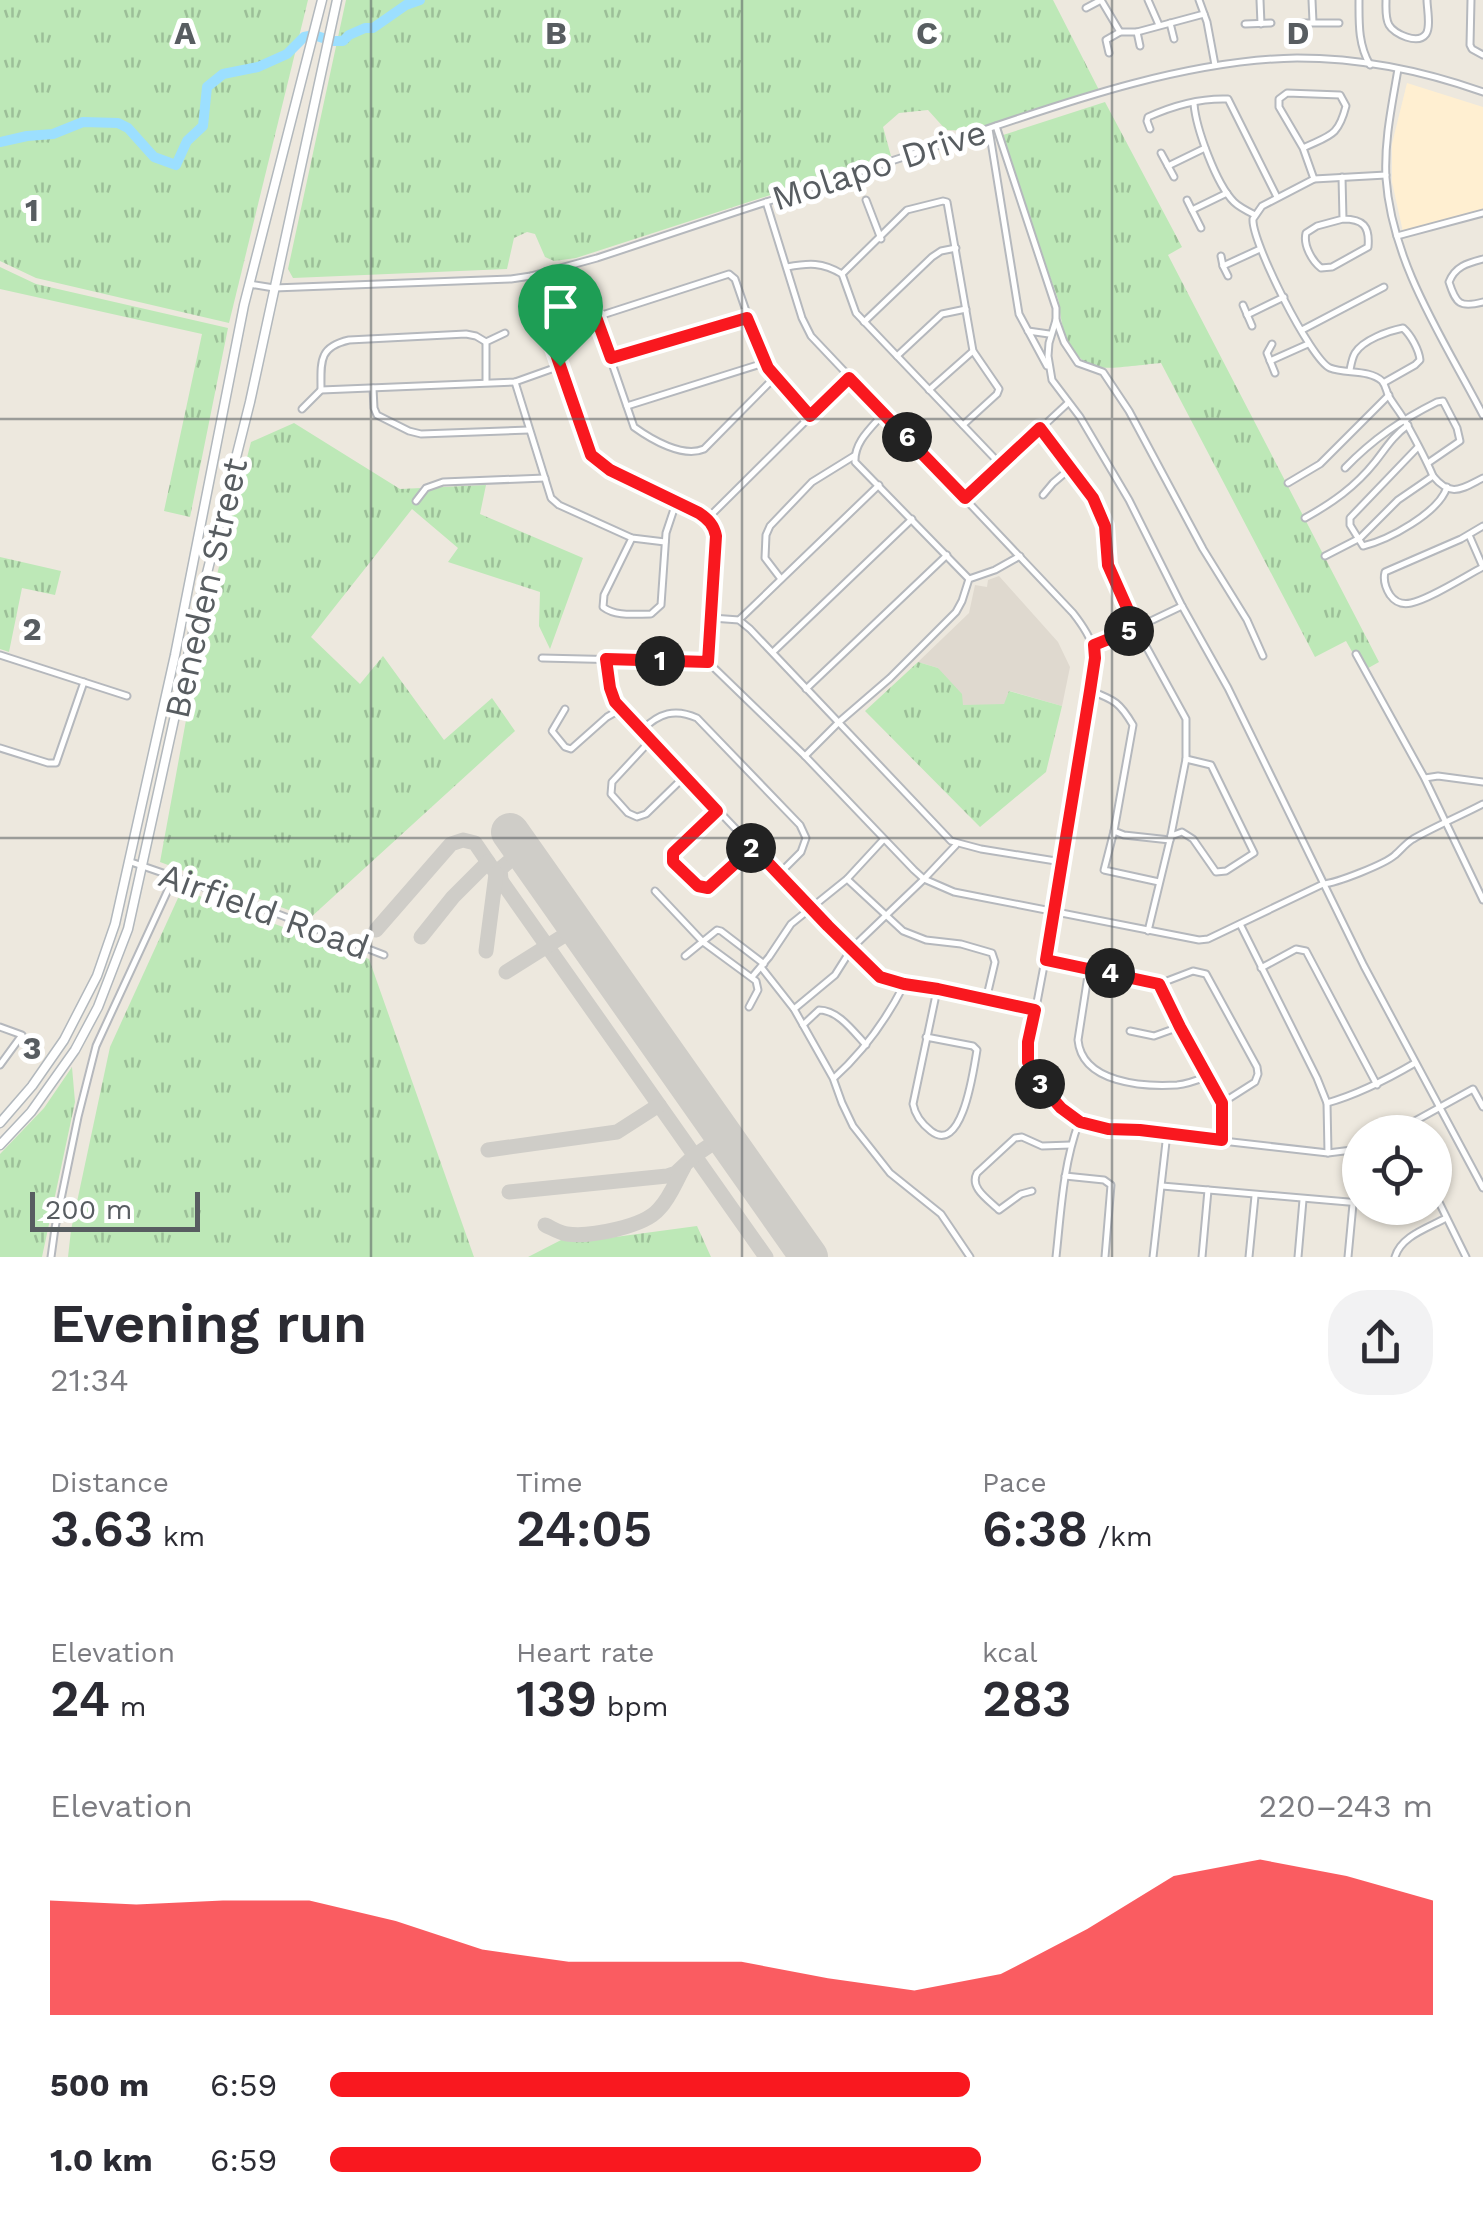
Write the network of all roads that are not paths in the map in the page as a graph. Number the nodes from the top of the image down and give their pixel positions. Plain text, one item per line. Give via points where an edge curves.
1 (322, 0) edge
2 (338, 0) edge
3 (1101, 0) edge
4 (1148, 0) edge
5 (1199, 0) edge
6 (1260, 0) edge
7 (1312, 0) edge
8 (1358, 0) edge
9 (1386, 0) edge
10 (1427, 0) edge
11 (1470, 0) edge
12 (1086, 8) dead end
13 (1204, 14) junction
14 (1170, 23) junction
15 (1271, 23) dead end
16 (1301, 23) dead end
17 (1313, 23) junction
18 (1339, 23) dead end
19 (1245, 24) dead end
20 (1260, 24) junction
21 (1159, 26) junction
22 (1120, 32) junction
23 (1137, 32) junction
24 (1174, 39) dead end
25 (1140, 46) dead end
26 (1108, 53) dead end
27 (1483, 55) edge
28 (1370, 64) junction
29 (1215, 66) junction
30 (1398, 69) junction
31 (1483, 92) edge
32 (1194, 103) junction
33 (993, 127) junction
34 (1150, 128) dead end
35 (1205, 148) junction
36 (1302, 148) junction
37 (1162, 153) dead end
38 (1168, 166) junction
39 (1386, 175) junction
40 (1174, 177) dead end
41 (1342, 177) junction
42 (1314, 179) junction
43 (1228, 193) junction
44 (1277, 197) junction
45 (866, 200) dead end
46 (1187, 200) dead end
47 (766, 202) junction
48 (1192, 210) junction
49 (1483, 213) edge
50 (1254, 215) junction
51 (1343, 219) junction
52 (1201, 228) dead end
53 (1397, 236) junction
54 (880, 239) junction
55 (956, 248) junction
56 (1260, 249) junction
57 (1221, 256) dead end
58 (1483, 259) edge
59 (1223, 266) junction
60 (787, 267) junction
61 (842, 274) junction
62 (531, 276) junction
63 (1228, 276) dead end
64 (249, 284) junction
65 (274, 288) junction
66 (1384, 288) dead end
67 (1284, 298) junction
68 (1483, 302) edge
69 (1243, 306) dead end
70 (967, 309) junction
71 (1247, 315) junction
72 (596, 317) junction
73 (747, 318) junction
74 (1056, 320) junction
75 (864, 322) junction
76 (1252, 326) dead end
77 (547, 328) junction
78 (1302, 330) junction
79 (1028, 332) junction
80 (506, 333) dead end
81 (1050, 334) junction
82 (486, 342) junction
83 (1272, 344) dead end
84 (1309, 344) junction
85 (973, 351) junction
86 (896, 356) junction
87 (611, 358) junction
88 (1269, 358) junction
89 (764, 362) junction
90 (560, 366) junction
91 (1350, 370) junction
92 (1050, 372) junction
93 (1276, 373) dead end
94 (776, 378) junction
95 (849, 378) junction
96 (486, 382) junction
97 (515, 382) junction
98 (1384, 383) junction
99 (373, 388) junction
100 (320, 390) junction
101 (929, 390) junction
102 (1388, 395) junction
103 (1068, 403) junction
104 (627, 406) junction
105 (302, 408) dead end
106 (884, 413) junction
107 (1483, 414) edge
108 (810, 416) junction
109 (1406, 422) junction
110 (963, 425) junction
111 (1040, 428) junction
112 (530, 430) junction
113 (1418, 447) junction
114 (854, 456) junction
115 (1428, 463) junction
116 (1001, 465) junction
117 (1072, 467) junction
118 (1345, 468) dead end
119 (1433, 476) junction
120 (545, 478) junction
121 (1483, 478) edge
122 (1288, 483) dead end
123 (879, 486) junction
124 (1447, 488) junction
125 (1043, 495) dead end
126 (965, 498) junction
127 (416, 501) dead end
128 (676, 502) junction
129 (708, 518) junction
130 (1305, 518) dead end
131 (912, 519) junction
132 (1483, 526) edge
133 (1469, 534) junction
134 (632, 538) junction
135 (1360, 538) junction
136 (664, 542) junction
137 (947, 556) junction
138 (1020, 556) junction
139 (1325, 556) dead end
140 (1483, 567) edge
141 (781, 579) junction
142 (969, 580) junction
143 (1182, 606) junction
144 (712, 618) junction
145 (740, 620) junction
146 (1136, 628) junction
147 (1094, 645) junction
148 (773, 652) junction
149 (1356, 654) dead end
150 (0, 656) edge
151 (1263, 656) dead end
152 (542, 658) dead end
153 (606, 659) junction
154 (708, 662) junction
155 (84, 682) junction
156 (806, 689) junction
157 (1090, 691) junction
158 (127, 696) dead end
159 (621, 709) junction
160 (564, 710) dead end
161 (839, 722) junction
162 (642, 730) junction
163 (651, 740) junction
164 (0, 748) edge
165 (806, 756) junction
166 (1186, 759) junction
167 (685, 776) junction
168 (1425, 778) junction
169 (1483, 782) edge
170 (1483, 804) edge
171 (717, 811) junction
172 (1445, 824) junction
173 (1114, 831) junction
174 (1170, 838) junction
175 (883, 840) junction
176 (958, 844) junction
177 (753, 847) junction
178 (130, 862) junction
179 (1062, 862) junction
180 (144, 867) junction
181 (780, 873) junction
182 (174, 877) junction
183 (848, 879) junction
184 (924, 880) junction
185 (1160, 882) junction
186 (1323, 884) junction
187 (655, 892) dead end
188 (1483, 900) edge
189 (811, 908) junction
190 (1054, 913) junction
191 (886, 916) junction
192 (1240, 924) junction
193 (1148, 931) junction
194 (703, 942) junction
195 (852, 948) junction
196 (384, 955) dead end
197 (685, 956) dead end
198 (1046, 960) junction
199 (762, 966) junction
200 (1262, 968) junction
201 (1089, 969) junction
202 (752, 977) junction
203 (904, 984) junction
204 (1159, 984) junction
205 (938, 989) junction
206 (986, 1000) junction
207 (749, 1007) dead end
208 (794, 1009) junction
209 (1035, 1010) junction
210 (803, 1025) junction
211 (0, 1026) edge
212 (1180, 1027) junction
213 (1130, 1031) dead end
214 (926, 1036) junction
215 (866, 1045) junction
216 (1415, 1063) junction
217 (0, 1065) edge
218 (1208, 1076) junction
219 (834, 1078) junction
220 (1376, 1085) junction
221 (1222, 1103) junction
222 (1327, 1103) junction
223 (1440, 1107) junction
224 (1483, 1107) edge
225 (1426, 1115) edge
226 (1080, 1122) junction
227 (0, 1124) edge
228 (1167, 1133) junction
229 (1222, 1140) junction
230 (0, 1145) edge
231 (1071, 1145) junction
232 (1342, 1151) edge
233 (1328, 1153) junction
234 (1065, 1176) junction
235 (1162, 1186) junction
236 (1483, 1188) edge
237 (1208, 1190) junction
238 (1032, 1192) dead end
239 (1254, 1196) junction
240 (1303, 1200) junction
241 (1342, 1203) edge
242 (1353, 1225) edge
243 (1434, 1225) edge
244 (1450, 1225) edge
245 (52, 1257) edge
246 (970, 1257) edge
247 (1056, 1257) edge
248 (1105, 1257) edge
249 (1153, 1257) edge
250 (1202, 1257) edge
251 (1248, 1257) edge
252 (1298, 1257) edge
253 (1348, 1257) edge
254 (1395, 1257) edge
255 (1466, 1257) edge

1 - 64 main road, Beneden Street
2 - 65 main road, Beneden Street
3 - 12 street
3 - 22 street
4 - 21 street
5 - 13 street
6 - 20 street
7 - 17 street
8 - 28 street via 1359,34
9 - 10 street via 1390,28 1416,38 1428,31
11 - 27 street via 1470,45
13 - 14 street
13 - 29 street
14 - 21 street
14 - 24 street
15 - 20 street
16 - 17 street
17 - 18 street
19 - 20 street
21 - 23 street
22 - 23 street
22 - 26 street via 1106,40
23 - 25 street
28 - 29 street, Molapo Drive via 1300,58
28 - 30 street, Molapo Drive
29 - 33 street, Molapo Drive
30 - 31 street, Molapo Drive
30 - 39 street
32 - 34 street via 1150,116
32 - 35 street
32 - 44 street via 1228,99
33 - 47 street, Molapo Drive
33 - 74 street via 1050,284
33 - 79 street
35 - 38 street
35 - 43 street
36 - 36 street via 1279,107 1281,96 1340,95 1346,106 1339,128
36 - 42 street
37 - 38 street
38 - 40 street
39 - 41 street
39 - 53 street
41 - 42 street
41 - 51 street
42 - 44 street
43 - 48 street
43 - 50 street
44 - 50 street
45 - 54 street
46 - 48 street
47 - 60 street
47 - 62 street, Molapo Drive
48 - 52 street
49 - 53 street
50 - 56 street
51 - 51 street via 1306,233 1321,268 1368,246 1364,224
53 - 107 street
54 - 55 street via 907,210 944,201
54 - 61 street
55 - 70 street
55 - 75 street via 932,257
56 - 59 street
56 - 67 street
57 - 59 street
58 - 68 street via 1462,265 1449,282 1459,304
59 - 63 street
60 - 61 street via 824,264
60 - 95 street via 806,328
61 - 75 street
62 - 65 street, Molapo Drive
62 - 77 street
64 - 65 street, Molapo Drive
64 - 178 main road, Beneden Street
65 - 180 main road, Beneden Street
66 - 78 street
67 - 71 street
67 - 78 street
69 - 71 street
70 - 85 street
70 - 86 street via 942,314
71 - 76 street
72 - 73 street via 729,274
72 - 77 street
72 - 87 street
73 - 87 street
73 - 89 street
74 - 81 street
74 - 151 street via 1078,363 1102,372 1130,411
75 - 86 street
77 - 90 street
78 - 84 street
79 - 81 street
79 - 92 street
80 - 82 street
81 - 92 street
82 - 96 street
82 - 100 street via 466,334 337,342 325,352
83 - 88 street
84 - 88 street
84 - 91 street via 1328,367
85 - 101 street
85 - 110 street via 998,389
86 - 101 street
87 - 104 street
88 - 93 street
89 - 94 street
89 - 104 street
90 - 97 street
90 - 128 street via 596,461
91 - 98 street
91 - 98 street via 1364,344 1402,328 1420,360
92 - 103 street
94 - 104 street via 700,452 684,452 636,430
94 - 108 street
95 - 106 street
95 - 108 street
96 - 97 street
96 - 99 street
97 - 112 street
98 - 102 street
99 - 100 street
99 - 112 street via 377,415 415,433
100 - 105 street
101 - 110 street
102 - 109 street
102 - 122 street via 1320,464
103 - 111 street
103 - 143 street via 1108,462
106 - 114 street
106 - 126 street
108 - 129 street
109 - 113 street
109 - 115 street via 1445,403 1460,442
109 - 118 street via 1368,444
109 - 130 street via 1341,497
110 - 116 street
111 - 116 street
111 - 117 street
112 - 120 street
113 - 115 street
113 - 135 street via 1352,516
114 - 123 street
114 - 141 street via 812,482 770,526 765,558
115 - 119 street
116 - 126 street
117 - 125 street
117 - 146 street via 1105,526 1108,565
119 - 124 street
119 - 135 street
120 - 127 street via 438,482
120 - 134 street via 554,502
121 - 124 street via 1459,490
123 - 131 street
123 - 141 street
124 - 135 street via 1424,516 1366,546
126 - 138 street
128 - 129 street
128 - 136 street
129 - 144 street via 716,536
131 - 137 street
131 - 148 street
132 - 133 street
133 - 140 street
133 - 140 street via 1389,570 1384,583 1394,600 1409,604
134 - 136 street
134 - 136 street via 604,595 602,607 610,612 658,609
135 - 139 street
137 - 142 street
137 - 156 street
138 - 142 street
138 - 147 street
141 - 145 street
142 - 161 street via 956,612
143 - 146 street
143 - 186 street
144 - 145 street
144 - 154 street
145 - 148 street
146 - 147 street
146 - 166 street via 1186,719
147 - 157 street
148 - 156 street
149 - 168 street
150 - 155 street
152 - 153 street
153 - 154 street
153 - 159 street
154 - 165 street
155 - 158 street
155 - 164 street via 54,764
156 - 161 street
157 - 173 street via 1115,700 1133,726
157 - 179 street
159 - 160 street via 571,749 552,733
159 - 162 street
161 - 165 street
161 - 176 street
162 - 163 street
162 - 181 street via 666,713 698,718 782,805 806,838 802,852
163 - 167 street
163 - 167 street via 612,782 611,794 628,813 646,814
165 - 175 street
166 - 174 street
166 - 174 street via 1211,766 1254,852 1216,872 1188,834
167 - 171 street
168 - 169 street
168 - 172 street
170 - 172 street
171 - 177 street
171 - 177 street via 673,853 673,862 708,888
172 - 186 street via 1372,868
172 - 188 street
173 - 174 street
173 - 185 street via 1104,870
174 - 185 street
175 - 183 street
175 - 184 street
176 - 179 street
176 - 184 street
177 - 181 street
178 - 180 street, Airfield Road
178 - 227 main road, Beneden Street via 97,976 64,1040
179 - 190 street
180 - 182 street, Airfield Road
180 - 230 main road, Beneden Street via 98,1007 59,1074
181 - 189 street
182 - 196 street, Airfield Road
182 - 245 street via 96,1046
183 - 189 street
183 - 191 street
184 - 190 street
184 - 191 street
185 - 193 street
186 - 192 street
186 - 216 street
187 - 194 street
189 - 195 street
189 - 199 street via 790,924
190 - 193 street
190 - 198 street
191 - 195 street
191 - 206 street via 919,938 992,953
192 - 193 street via 1208,940
192 - 200 street
194 - 197 street
194 - 199 street via 722,932
194 - 202 street
195 - 203 street via 880,977
195 - 208 street via 835,975
198 - 201 street
198 - 209 street
199 - 202 street
199 - 208 street
200 - 220 street via 1296,949 1306,951
200 - 222 street
201 - 204 street
201 - 218 street via 1078,1040 1086,1062 1117,1080 1177,1085
202 - 207 street via 758,990
203 - 205 street
203 - 215 street
204 - 212 street
204 - 221 street via 1193,971 1206,974 1252,1057 1254,1082
205 - 206 street
205 - 214 street
206 - 209 street
208 - 210 street
209 - 226 street via 1028,1062 1038,1082
210 - 215 street via 827,1010
210 - 219 street
211 - 217 street via 22,1035
212 - 213 street via 1154,1036
212 - 218 street
214 - 214 street via 914,1108 940,1135 965,1112 976,1048
215 - 219 street
216 - 220 street
216 - 223 street
218 - 221 street
219 - 246 street via 853,1126 890,1173 941,1214
220 - 222 street
221 - 229 street
222 - 233 street
223 - 224 street via 1473,1089
223 - 225 street
223 - 236 street
226 - 228 street
226 - 231 street
228 - 229 street
228 - 235 street
229 - 233 street
231 - 234 street
231 - 238 street via 1015,1138 974,1180 999,1210
232 - 233 street
234 - 247 street
234 - 248 street via 1111,1185
235 - 237 street
235 - 249 street
237 - 239 street
237 - 250 street
239 - 240 street
239 - 251 street
240 - 241 street
240 - 252 street
242 - 253 street
243 - 254 street via 1402,1242
244 - 255 street

